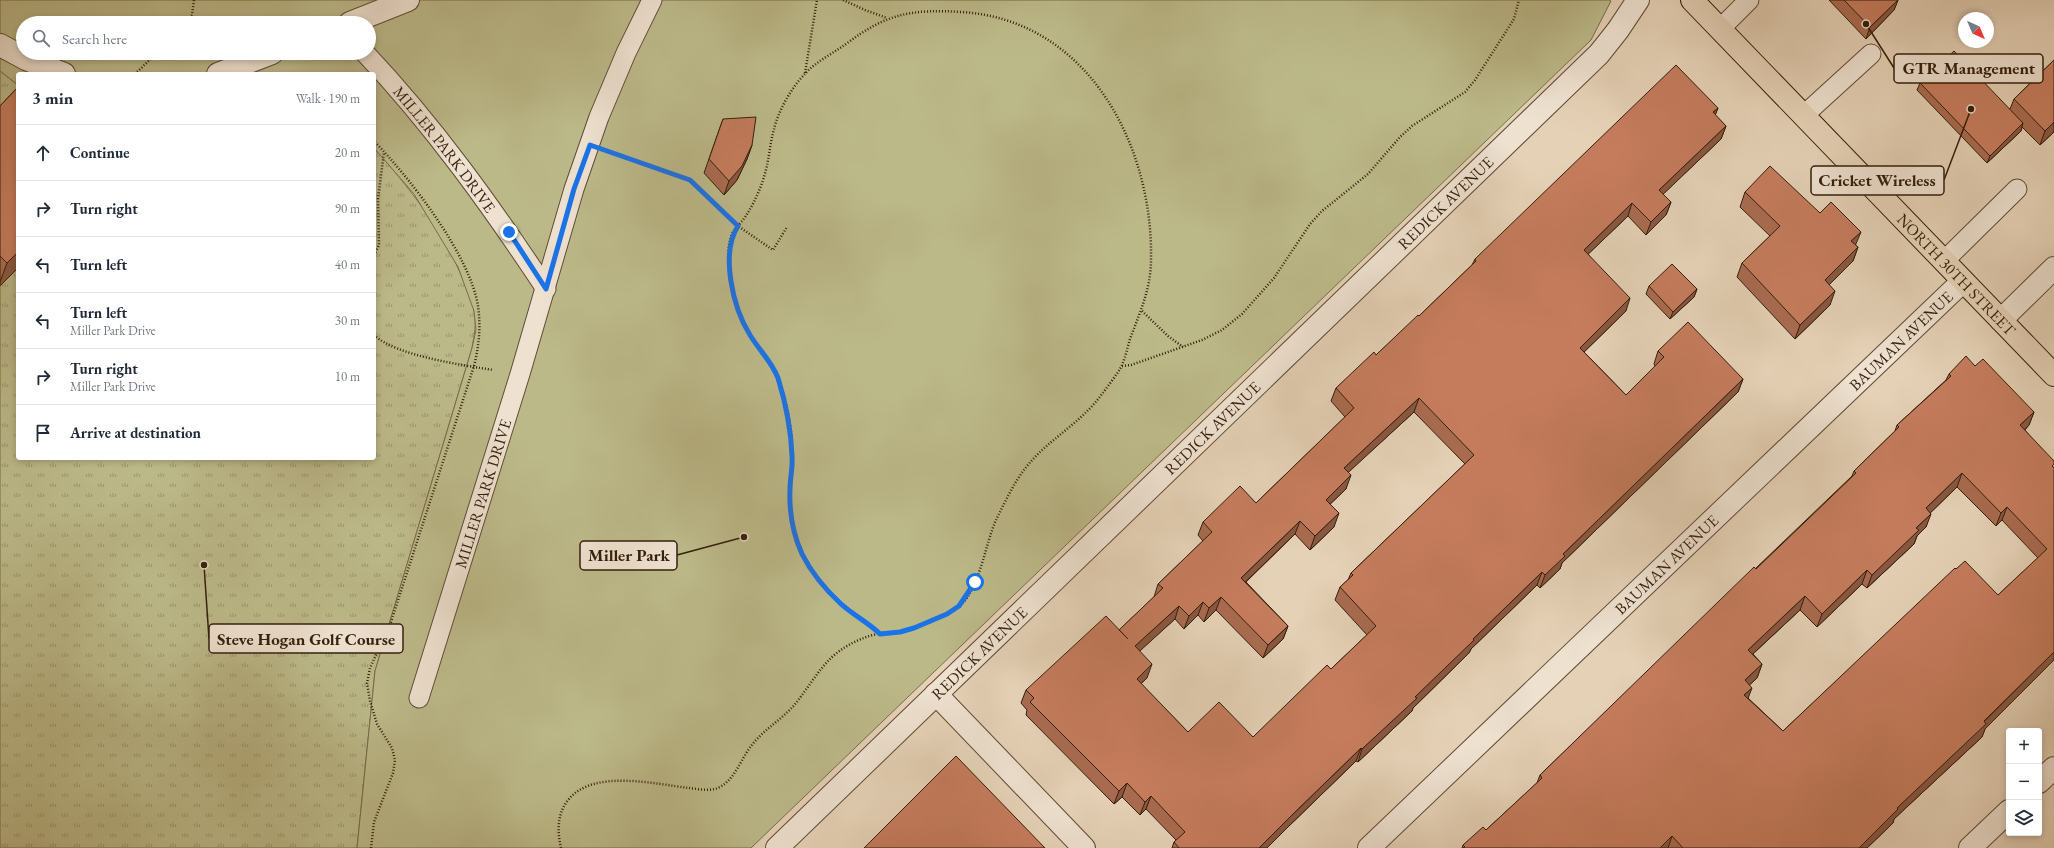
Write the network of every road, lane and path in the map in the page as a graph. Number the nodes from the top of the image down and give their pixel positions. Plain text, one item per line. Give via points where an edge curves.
1 (194, 0) edge
2 (408, 0) edge
3 (652, 0) edge
4 (817, 0) edge
5 (843, 0) edge
6 (1519, 0) edge
7 (1638, 0) edge
8 (1692, 0) edge
9 (1749, 0) edge
10 (191, 16) edge
11 (368, 16) edge
12 (887, 18) junction
13 (1720, 29) junction
14 (0, 45) edge
15 (16, 54) edge
16 (1871, 54) dead end
17 (26, 60) edge
18 (150, 60) edge
19 (254, 60) edge
20 (371, 60) edge
21 (59, 72) edge
22 (137, 72) edge
23 (223, 72) edge
24 (805, 74) junction
25 (1803, 116) junction
26 (376, 143) edge
27 (590, 145) junction
28 (384, 152) junction
29 (2017, 189) dead end
30 (738, 226) junction
31 (787, 227) dead end
32 (376, 251) edge
33 (1944, 261) junction
34 (2054, 268) edge
35 (1963, 281) junction
36 (546, 289) junction
37 (1142, 311) junction
38 (2001, 320) junction
39 (376, 336) edge
40 (1184, 347) junction
41 (474, 366) junction
42 (1122, 366) junction
43 (520, 374) junction
44 (2054, 375) edge
45 (880, 634) junction
46 (936, 694) junction
47 (419, 698) dead end
48 (2054, 768) edge
49 (2042, 779) edge
50 (2006, 814) edge
51 (371, 848) edge
52 (561, 848) edge
53 (777, 848) edge
54 (1084, 848) edge
55 (1369, 848) edge
56 (1970, 848) edge

1 - 10 path
2 - 11 street
3 - 27 lane, MILLER PARK DRIVE via 626,53
4 - 24 path
5 - 12 path
6 - 40 path via 1514,19 1465,92 1412,126 1368,174 1322,211 1310,224 1274,278 1242,314 1222,330
7 - 46 street, REDICK AVENUE via 1599,54
8 - 13 highway, NORTH 30TH STREET
9 - 13 lane
12 - 24 path via 854,38
12 - 37 path via 924,11 977,13 996,17 1055,45 1088,75 1118,115 1138,166 1150,223 1151,261
13 - 25 highway, NORTH 30TH STREET
14 - 15 street
16 - 25 lane
17 - 21 street
18 - 22 path
19 - 23 street
20 - 36 lane, MILLER PARK DRIVE via 440,139 509,232
24 - 30 path via 795,86 774,125 768,163 759,191
25 - 33 highway, NORTH 30TH STREET
26 - 28 path
27 - 30 path via 690,180
27 - 36 lane, MILLER PARK DRIVE via 574,189
28 - 32 path via 378,199 379,245
28 - 41 path via 432,213 466,271 478,306 480,324
29 - 33 lane
30 - 31 path via 773,250
30 - 45 path via 732,235 729,249 732,284 750,334 777,376 788,414 792,456 790,503 797,539 803,555 825,587
33 - 35 highway, NORTH 30TH STREET
34 - 38 street
35 - 38 highway, NORTH 30TH STREET
35 - 55 street, BAUMAN AVENUE
36 - 43 lane, MILLER PARK DRIVE
37 - 40 path via 1168,336
37 - 42 path
38 - 44 highway, NORTH 30TH STREET
39 - 41 path via 405,350
40 - 42 path
41 - 43 path
41 - 51 path via 391,622 370,668 367,683 370,701 377,724 392,748 395,760 393,773 374,822
42 - 45 path via 1088,413 1027,466 993,528 975,582 959,606 914,628
43 - 47 lane, MILLER PARK DRIVE
45 - 52 path via 866,638 833,655 795,704 760,735 731,777 720,787 707,790 625,781 592,784 572,795 564,806 558,830
46 - 53 street, REDICK AVENUE
46 - 54 street
48 - 49 street
50 - 56 street

